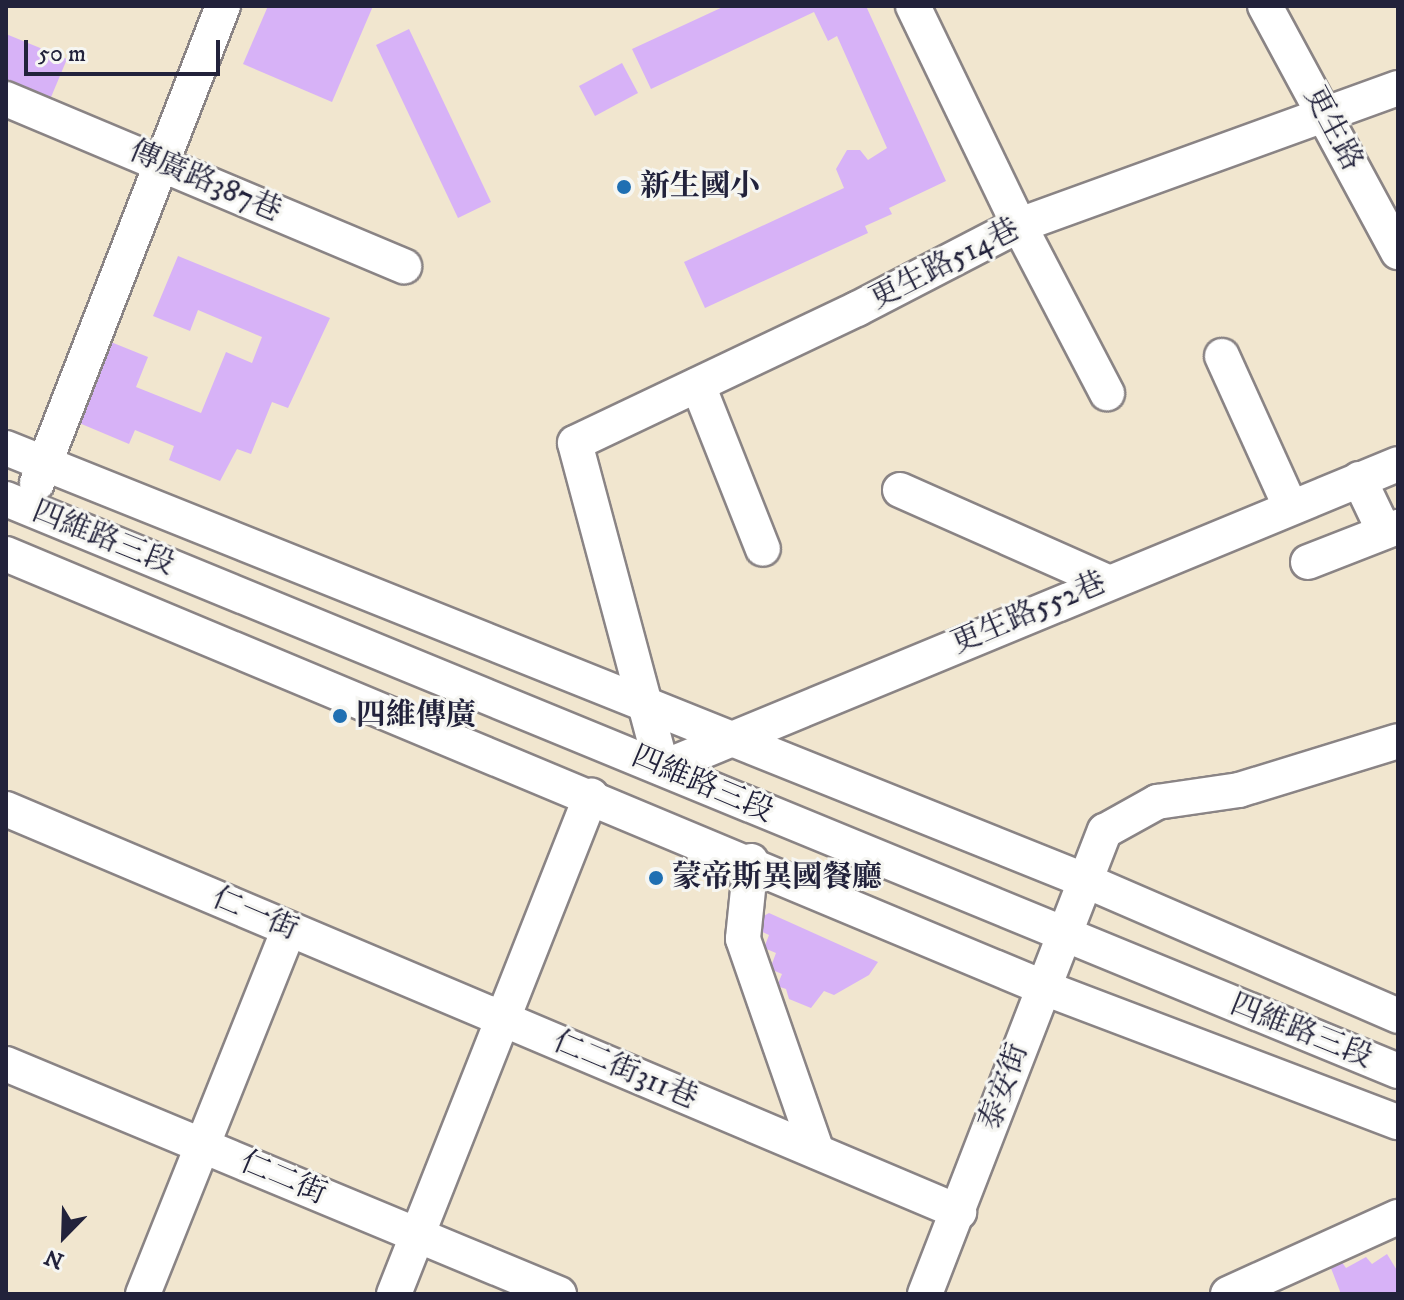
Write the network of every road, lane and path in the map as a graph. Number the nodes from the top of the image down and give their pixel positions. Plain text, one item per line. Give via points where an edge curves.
1 (223, 6) edge
2 (913, 6) edge
3 (1265, 6) edge
4 (1398, 88) edge
5 (6, 99) edge
6 (1326, 116) junction
7 (160, 164) junction
8 (1019, 225) junction
9 (1398, 252) edge
10 (404, 266) dead end
11 (1222, 356) dead end
12 (698, 385) junction
13 (1107, 393) dead end
14 (6, 448) edge
15 (44, 464) junction
16 (1398, 464) edge
17 (1359, 479) junction
18 (900, 490) dead end
19 (16, 503) edge
20 (1290, 506) junction
21 (1391, 529) edge
22 (763, 549) dead end
23 (6, 554) edge
24 (1308, 562) dead end
25 (297, 566) junction
26 (1108, 582) junction
27 (279, 612) junction
28 (645, 705) junction
29 (730, 739) junction
30 (1398, 741) edge
31 (662, 768) junction
32 (591, 796) junction
33 (6, 809) edge
34 (751, 861) junction
35 (1084, 880) junction
36 (289, 929) junction
37 (1064, 936) junction
38 (1042, 987) junction
39 (1398, 1016) edge
40 (504, 1020) junction
41 (6, 1064) edge
42 (1398, 1071) edge
43 (1398, 1122) edge
44 (203, 1146) junction
45 (817, 1152) junction
46 (959, 1212) junction
47 (1398, 1217) edge
48 (417, 1235) junction
49 (143, 1294) edge
50 (394, 1294) edge
51 (559, 1294) edge
52 (925, 1294) edge
53 (1228, 1294) edge

1 - 7 street
2 - 8 street
3 - 6 street, 更生路
4 - 6 street, 更生路514巷
5 - 7 street, 傳廣路387巷
6 - 8 street, 更生路514巷
6 - 9 street, 更生路
7 - 10 street, 傳廣路387巷
7 - 15 street
8 - 12 street, 更生路514巷
8 - 13 street
11 - 20 street
12 - 22 street
12 - 28 street, 更生路514巷 via 575,443
14 - 15 street, 四維路三段
15 - 19 street
15 - 25 street, 四維路三段
16 - 17 street, 更生路552巷
17 - 20 street, 更生路552巷
17 - 21 street
18 - 26 street
19 - 27 street, 四維路三段
20 - 26 street, 更生路552巷
21 - 24 street
23 - 32 street, 四維路三段
25 - 27 street
25 - 28 street, 四維路三段
26 - 29 street, 更生路552巷
27 - 31 street, 四維路三段
28 - 29 street, 四維路三段
28 - 31 street
29 - 31 street, 更生路552巷
29 - 35 street, 四維路三段
30 - 35 street, 泰安街 via 1239,790 1157,802 1105,831
31 - 37 street, 四維路三段
32 - 34 street, 四維路三段
32 - 40 street
33 - 36 street, 仁一街
34 - 38 street, 四維路三段
34 - 45 street via 740,928
35 - 37 street, 泰安街
35 - 39 street, 四維路三段
36 - 40 street, 仁一街
36 - 44 street
37 - 38 street, 泰安街
37 - 42 street, 四維路三段
38 - 43 street, 四維路三段
38 - 46 street, 泰安街
40 - 45 street, 仁二街311巷
40 - 48 street
41 - 44 street, 仁二街
44 - 48 street, 仁二街
44 - 49 street
45 - 46 street, 仁二街311巷
46 - 52 street, 泰安街
47 - 53 street
48 - 50 street
48 - 51 street, 仁二街

